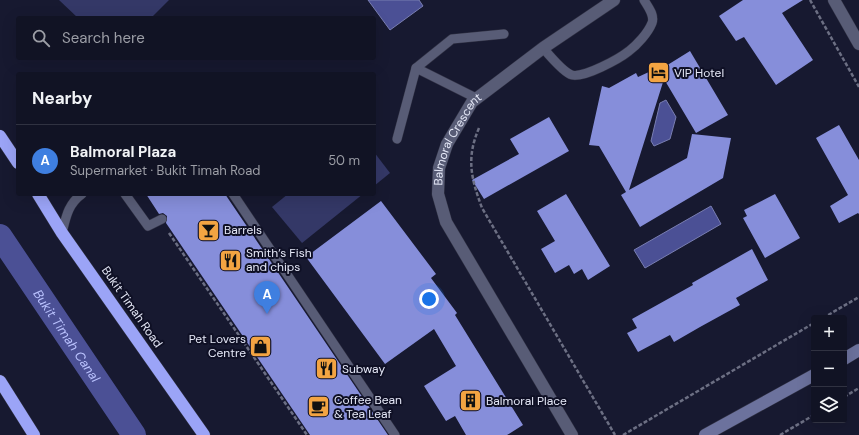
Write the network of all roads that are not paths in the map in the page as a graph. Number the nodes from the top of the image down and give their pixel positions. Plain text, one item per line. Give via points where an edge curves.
1 (614, 0) edge
2 (644, 0) edge
3 (834, 0) edge
4 (504, 34) dead end
5 (859, 44) edge
6 (543, 48) junction
7 (416, 68) junction
8 (476, 98) junction
9 (0, 136) edge
10 (397, 139) dead end
11 (16, 160) edge
12 (39, 196) edge
13 (79, 196) edge
14 (126, 196) edge
15 (234, 196) edge
16 (161, 219) road end
17 (62, 233) junction
18 (859, 350) edge
19 (847, 357) edge
20 (811, 377) edge
21 (0, 381) edge
22 (34, 435) edge
23 (204, 435) edge
24 (395, 435) edge
25 (572, 435) edge
26 (705, 435) edge

1 - 6 street, Balmoral Crescent
2 - 6 lane via 652,13 653,22 645,35 629,51 612,61 581,75 571,75
3 - 5 street
4 - 7 lane via 452,39
6 - 8 street, Balmoral Crescent
7 - 8 lane
7 - 10 lane
8 - 25 street, Balmoral Crescent via 447,144 439,168 438,194 446,222
9 - 11 highway
12 - 17 highway, Bukit Timah Road
13 - 17 lane via 67,211
14 - 16 lane via 148,226
15 - 24 lane
17 - 23 highway, Bukit Timah Road
18 - 19 street
20 - 26 street
21 - 22 highway

